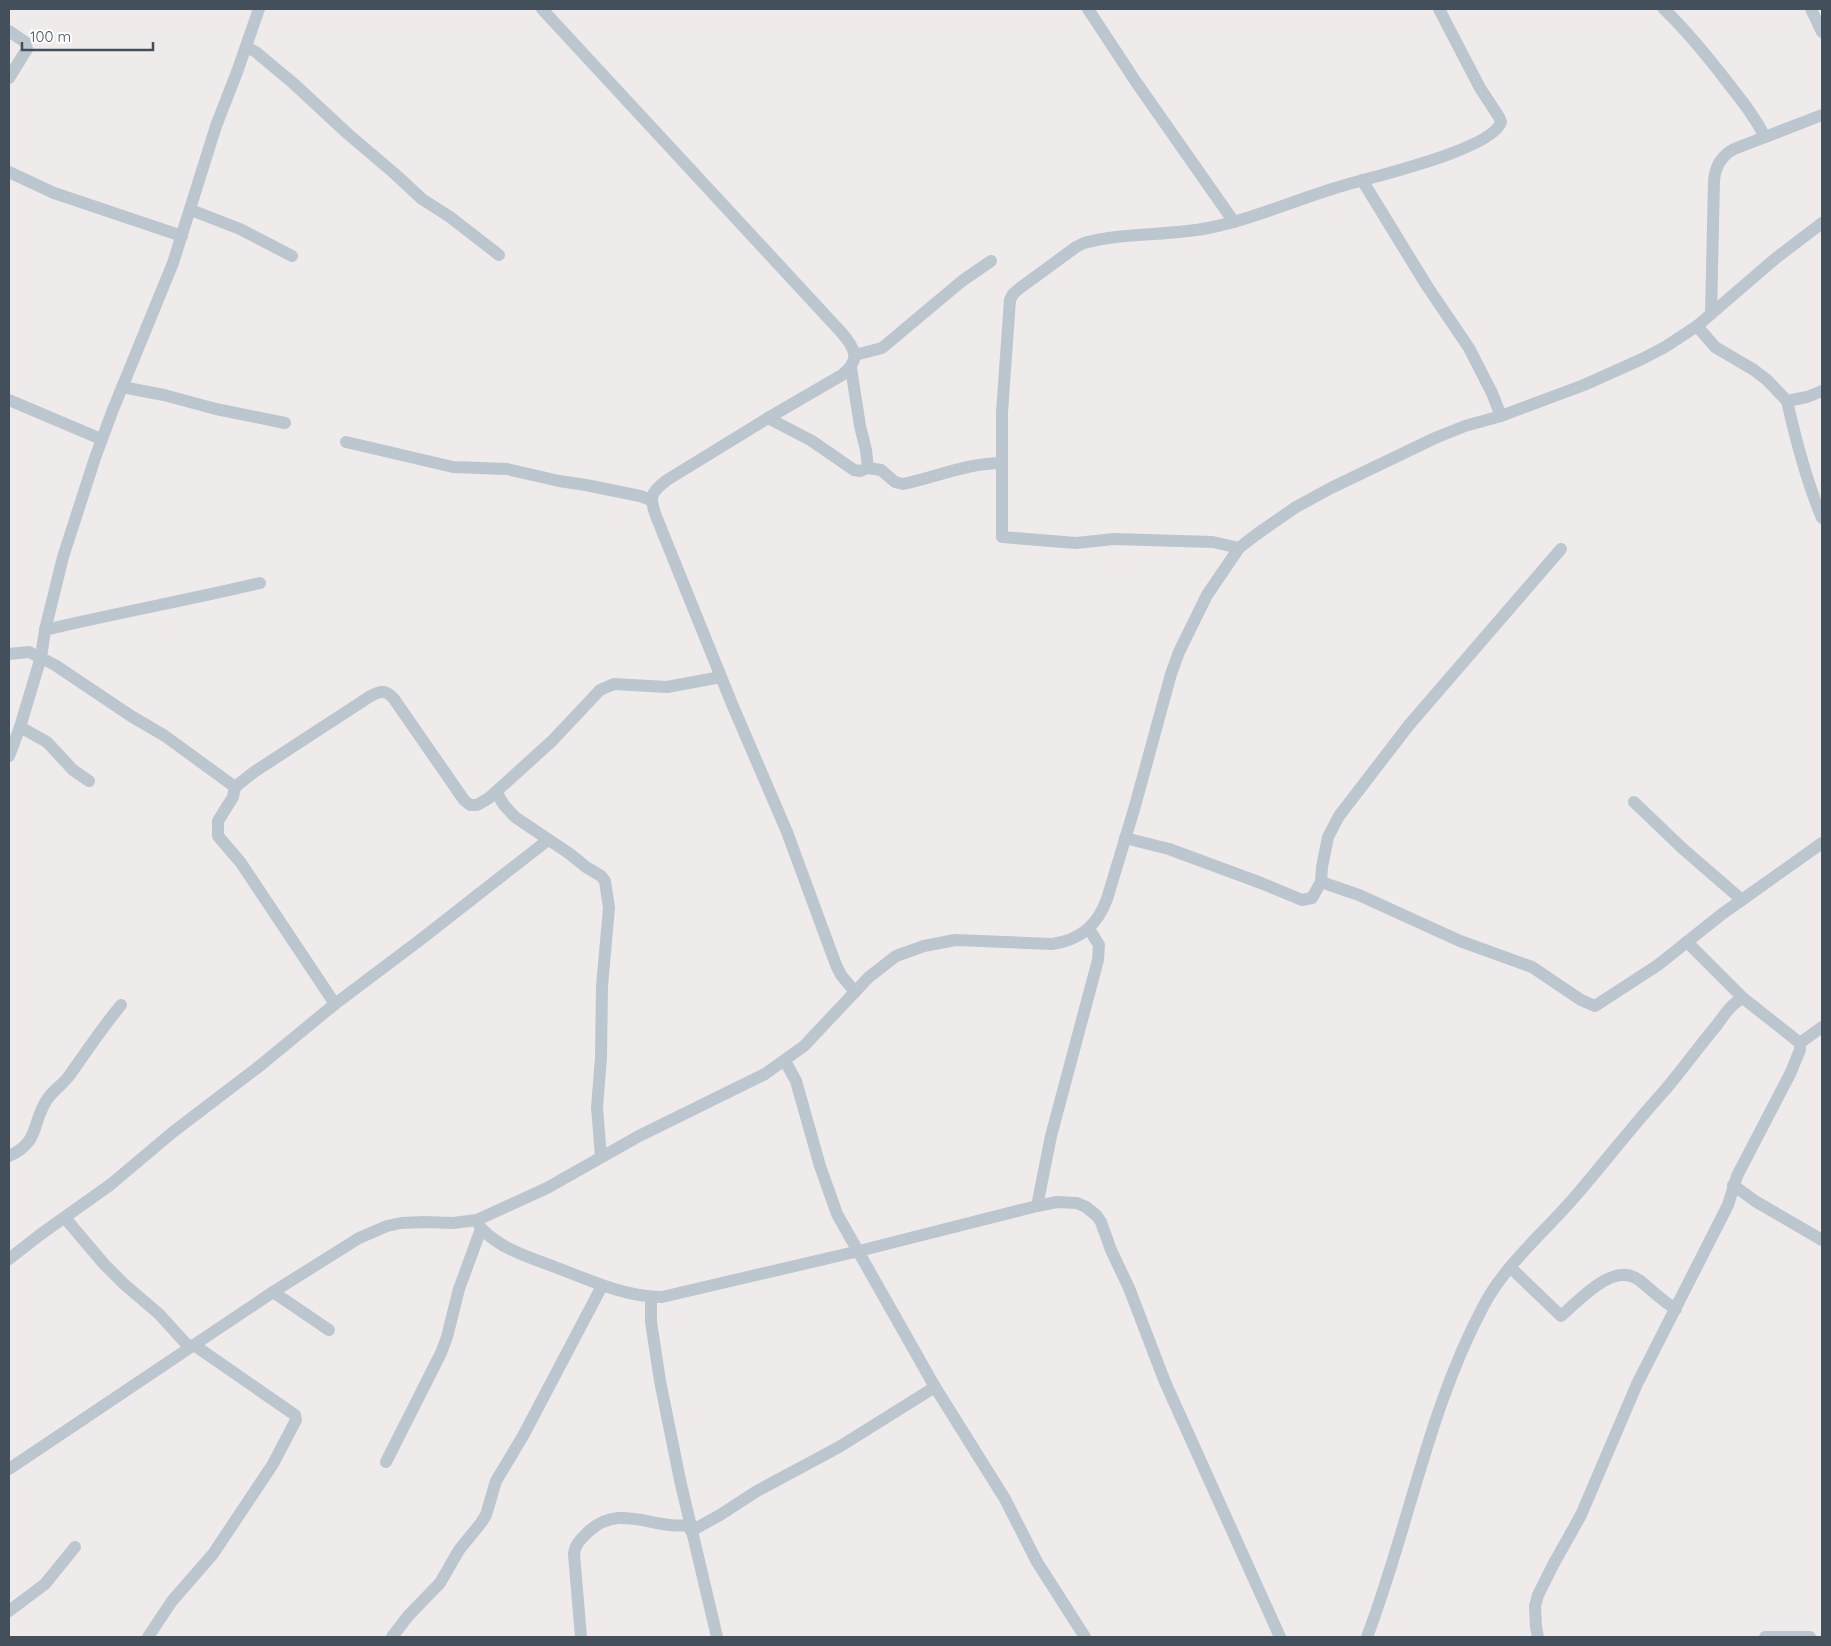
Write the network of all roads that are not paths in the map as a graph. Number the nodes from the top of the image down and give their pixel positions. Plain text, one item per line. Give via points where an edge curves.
1 (259, 9) edge
2 (542, 9) edge
3 (1088, 9) edge
4 (1439, 9) edge
5 (1664, 9) edge
6 (1811, 9) edge
7 (9, 31) edge
8 (1822, 32) edge
9 (246, 47) junction
10 (9, 78) edge
11 (1822, 115) edge
12 (1766, 137) junction
13 (9, 172) edge
14 (1362, 180) junction
15 (191, 210) junction
16 (1234, 222) junction
17 (1822, 223) edge
18 (182, 236) junction
19 (499, 255) dead end
20 (292, 256) dead end
21 (991, 261) dead end
22 (1711, 314) junction
23 (1697, 326) junction
24 (855, 355) junction
25 (851, 368) junction
26 (122, 387) junction
27 (1822, 391) edge
28 (9, 400) edge
29 (1787, 401) junction
30 (1501, 416) junction
31 (768, 418) junction
32 (284, 423) dead end
33 (101, 439) junction
34 (346, 442) dead end
35 (1002, 463) junction
36 (868, 468) junction
37 (651, 500) junction
38 (1822, 518) edge
39 (1239, 548) junction
40 (1561, 549) dead end
41 (260, 583) dead end
42 (45, 630) junction
43 (9, 654) edge
44 (41, 657) junction
45 (721, 677) junction
46 (20, 727) junction
47 (9, 756) edge
48 (89, 781) dead end
49 (235, 787) junction
50 (496, 792) junction
51 (1634, 802) dead end
52 (1124, 838) junction
53 (548, 840) junction
54 (1822, 843) edge
55 (1321, 882) junction
56 (1742, 900) junction
57 (1089, 929) junction
58 (1688, 943) junction
59 (855, 992) junction
60 (1743, 998) junction
61 (335, 1004) junction
62 (121, 1005) dead end
63 (1822, 1027) edge
64 (1800, 1042) junction
65 (785, 1061) junction
66 (9, 1156) edge
67 (601, 1157) junction
68 (1734, 1185) junction
69 (1036, 1206) junction
70 (65, 1218) junction
71 (479, 1225) junction
72 (1822, 1240) edge
73 (859, 1251) junction
74 (9, 1259) edge
75 (1511, 1268) junction
76 (602, 1286) junction
77 (273, 1292) junction
78 (651, 1297) junction
79 (1676, 1309) junction
80 (329, 1330) dead end
81 (192, 1346) junction
82 (935, 1387) junction
83 (386, 1462) dead end
84 (9, 1469) edge
85 (691, 1528) junction
86 (74, 1547) dead end
87 (9, 1611) edge
88 (148, 1637) edge
89 (392, 1637) edge
90 (581, 1637) edge
91 (717, 1637) edge
92 (1084, 1637) edge
93 (1280, 1637) edge
94 (1367, 1637) edge
95 (1538, 1637) edge
96 (1765, 1637) edge
97 (1810, 1637) edge

1 - 9 street
2 - 24 street via 841,332
3 - 16 street
4 - 14 street via 1480,88 1499,117 1499,127 1446,156
5 - 12 street via 1721,73
6 - 8 street
7 - 10 street via 25,42 27,48
9 - 15 street via 216,126
9 - 19 street via 286,77 422,199
11 - 12 street
12 - 22 street via 1730,152 1716,169
13 - 18 street via 54,192
14 - 16 street
14 - 30 street via 1469,348
15 - 18 street
15 - 20 street via 240,228
16 - 35 street via 1084,243 1013,294 1004,381
17 - 22 street
18 - 26 street
21 - 24 street via 882,348
22 - 23 street
23 - 29 street via 1715,347 1754,370
23 - 30 street via 1642,359
24 - 25 street
25 - 31 street
25 - 36 street
26 - 32 street
26 - 33 street
27 - 29 street
28 - 33 street
29 - 38 street via 1796,443
30 - 39 street via 1435,438 1346,480 1296,507
31 - 36 street via 812,441 854,470
31 - 37 street via 667,480
33 - 42 street via 72,528
34 - 37 street via 453,467 507,469
35 - 36 street via 959,468 903,484 892,480 881,470
35 - 39 street via 1002,537 1076,543 1114,539 1213,542
37 - 45 street
39 - 52 street via 1207,595 1170,674
40 - 55 street via 1409,725 1339,816 1328,837
41 - 42 street
42 - 44 street
43 - 44 street via 29,652
44 - 46 street
44 - 49 street via 166,736
45 - 50 street via 667,687 608,686
45 - 59 street via 787,832 836,965
46 - 47 street
46 - 48 street via 47,742 72,770
49 - 50 street via 369,697 384,691 394,699 464,800 470,805 477,805
49 - 61 street via 233,797 218,821 218,836 241,863
50 - 53 street via 515,817
51 - 56 street
52 - 55 street via 1168,849 1302,900 1312,898
52 - 57 street via 1103,910
53 - 61 street
53 - 67 street via 601,876 608,892 597,1107
54 - 56 street
55 - 58 street via 1359,895 1460,941 1532,967 1595,1006
56 - 58 street
57 - 59 street via 1065,942 1052,944 955,940 924,946 896,956
57 - 69 street via 1099,945 1098,960 1051,1136
58 - 60 street
59 - 65 street via 804,1046
60 - 64 street
60 - 75 street via 1728,1010 1675,1078
61 - 70 street
62 - 66 street via 63,1083 48,1098 26,1145
63 - 64 street
64 - 68 street via 1790,1074
65 - 67 street
65 - 73 street via 796,1081 827,1189 837,1214
67 - 71 street
68 - 72 street
68 - 79 street via 1728,1205
69 - 73 street
69 - 93 street via 1077,1203 1101,1222 1165,1382
70 - 74 street
70 - 81 street via 104,1264
71 - 76 street via 508,1247
71 - 77 street via 413,1222 387,1226 339,1249
71 - 83 street via 441,1353
73 - 78 street via 677,1295
73 - 82 street
75 - 79 street via 1561,1316 1607,1279 1625,1274 1639,1280
75 - 94 street via 1484,1305 1448,1382
76 - 78 street
76 - 89 street via 496,1481 486,1515 459,1550 440,1583
77 - 80 street
77 - 81 street
78 - 85 street via 654,1347
79 - 95 street via 1637,1384 1581,1515 1538,1595 1535,1606
81 - 84 street
81 - 88 street via 297,1417 273,1464 213,1554 172,1602
82 - 85 street via 838,1447 756,1491 720,1515
82 - 92 street via 1005,1499 1047,1578
85 - 90 street via 612,1518 604,1520 577,1543 574,1554
85 - 91 street
86 - 87 street via 45,1584
96 - 97 street

